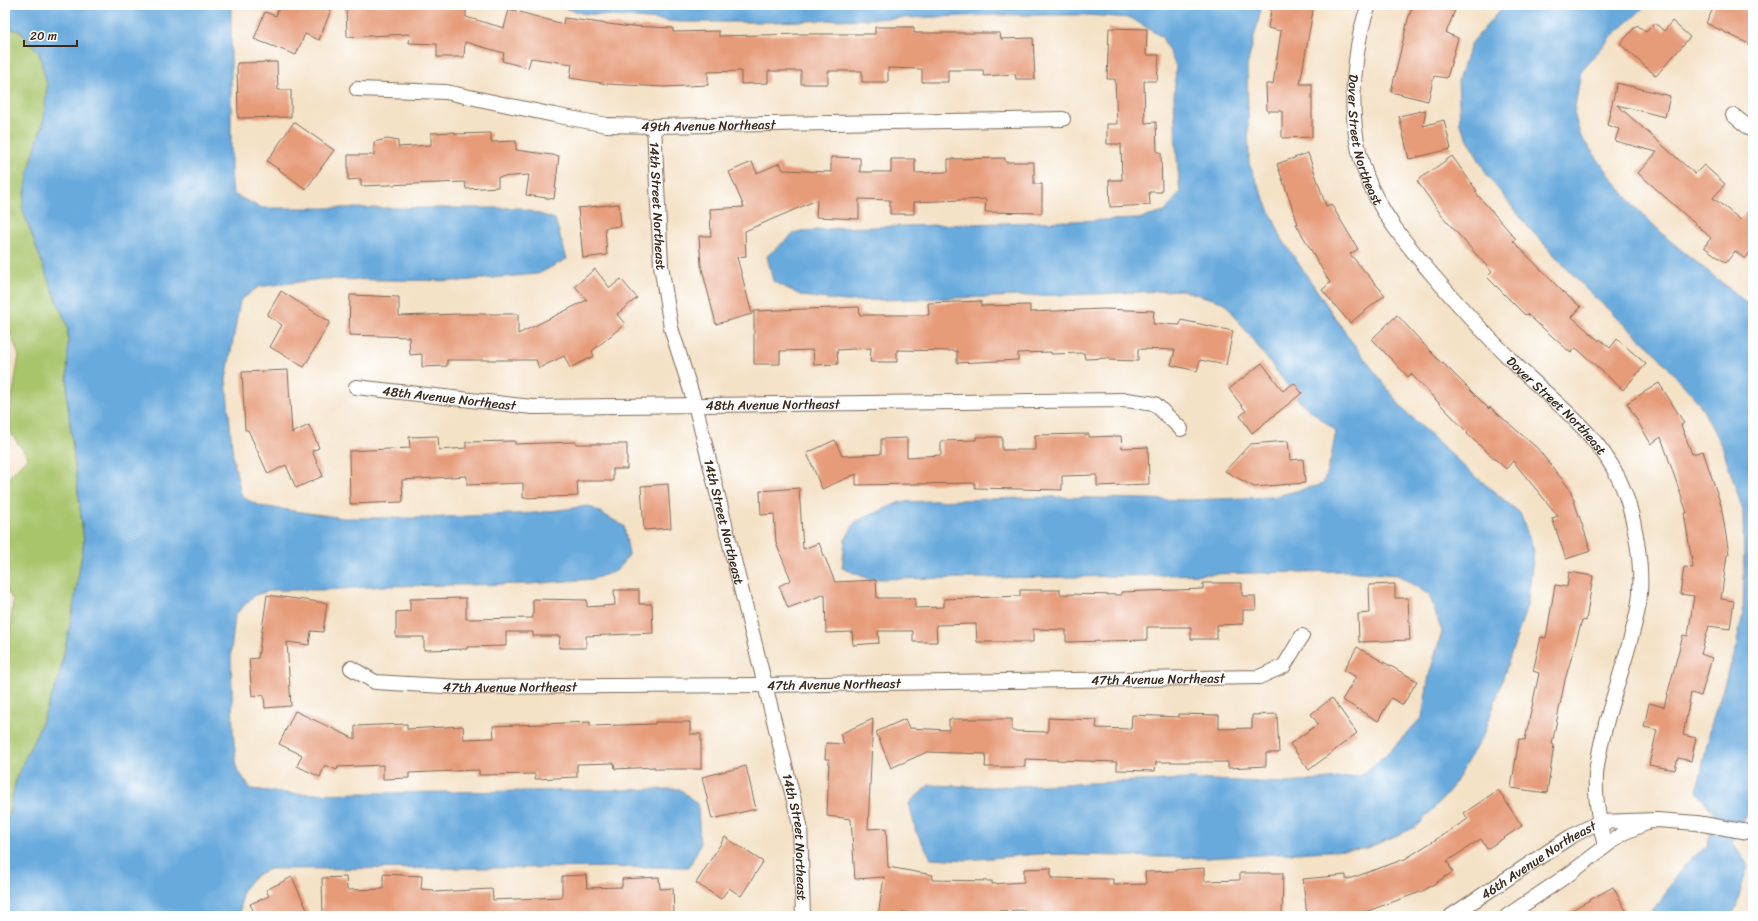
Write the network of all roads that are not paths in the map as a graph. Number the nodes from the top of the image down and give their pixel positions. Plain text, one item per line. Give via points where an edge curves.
1 (1369, 5) edge
2 (357, 89) dead end
3 (1733, 116) dead end
4 (1063, 119) dead end
5 (654, 126) junction
6 (1753, 131) edge
7 (356, 387) dead end
8 (695, 404) junction
9 (1180, 429) dead end
10 (1302, 636) dead end
11 (351, 668) dead end
12 (764, 685) junction
13 (1657, 820) junction
14 (1599, 822) junction
15 (1751, 832) edge
16 (1605, 846) junction
17 (802, 916) edge
18 (1451, 916) edge
19 (1507, 916) edge

1 - 14 street, Dover Street Northeast via 1352,86 1353,117 1358,147 1376,198 1411,249 1464,313 1519,368 1579,422 1598,445 1618,477 1628,501 1635,531 1640,585 1631,638 1596,768
2 - 5 street, 49th Avenue Northeast via 446,92 607,125
3 - 6 street
4 - 5 street, 49th Avenue Northeast
5 - 8 street, 14th Street Northeast via 661,265 671,328
7 - 8 street, 48th Avenue Northeast via 532,406
8 - 9 street, 48th Avenue Northeast via 1126,400 1155,404
8 - 12 street, 14th Street Northeast
10 - 12 street, 47th Avenue Northeast via 1284,666 1259,677
11 - 12 street, 47th Avenue Northeast via 375,682 460,686
12 - 17 street, 14th Street Northeast via 800,825
13 - 14 street, 46th Avenue Northeast
13 - 15 street, 46th Avenue Northeast via 1697,823
13 - 16 street, 46th Avenue Northeast via 1623,833
14 - 16 street, Dover Street Northeast
14 - 18 street, 46th Avenue Northeast
16 - 19 street, 46th Avenue Northeast

